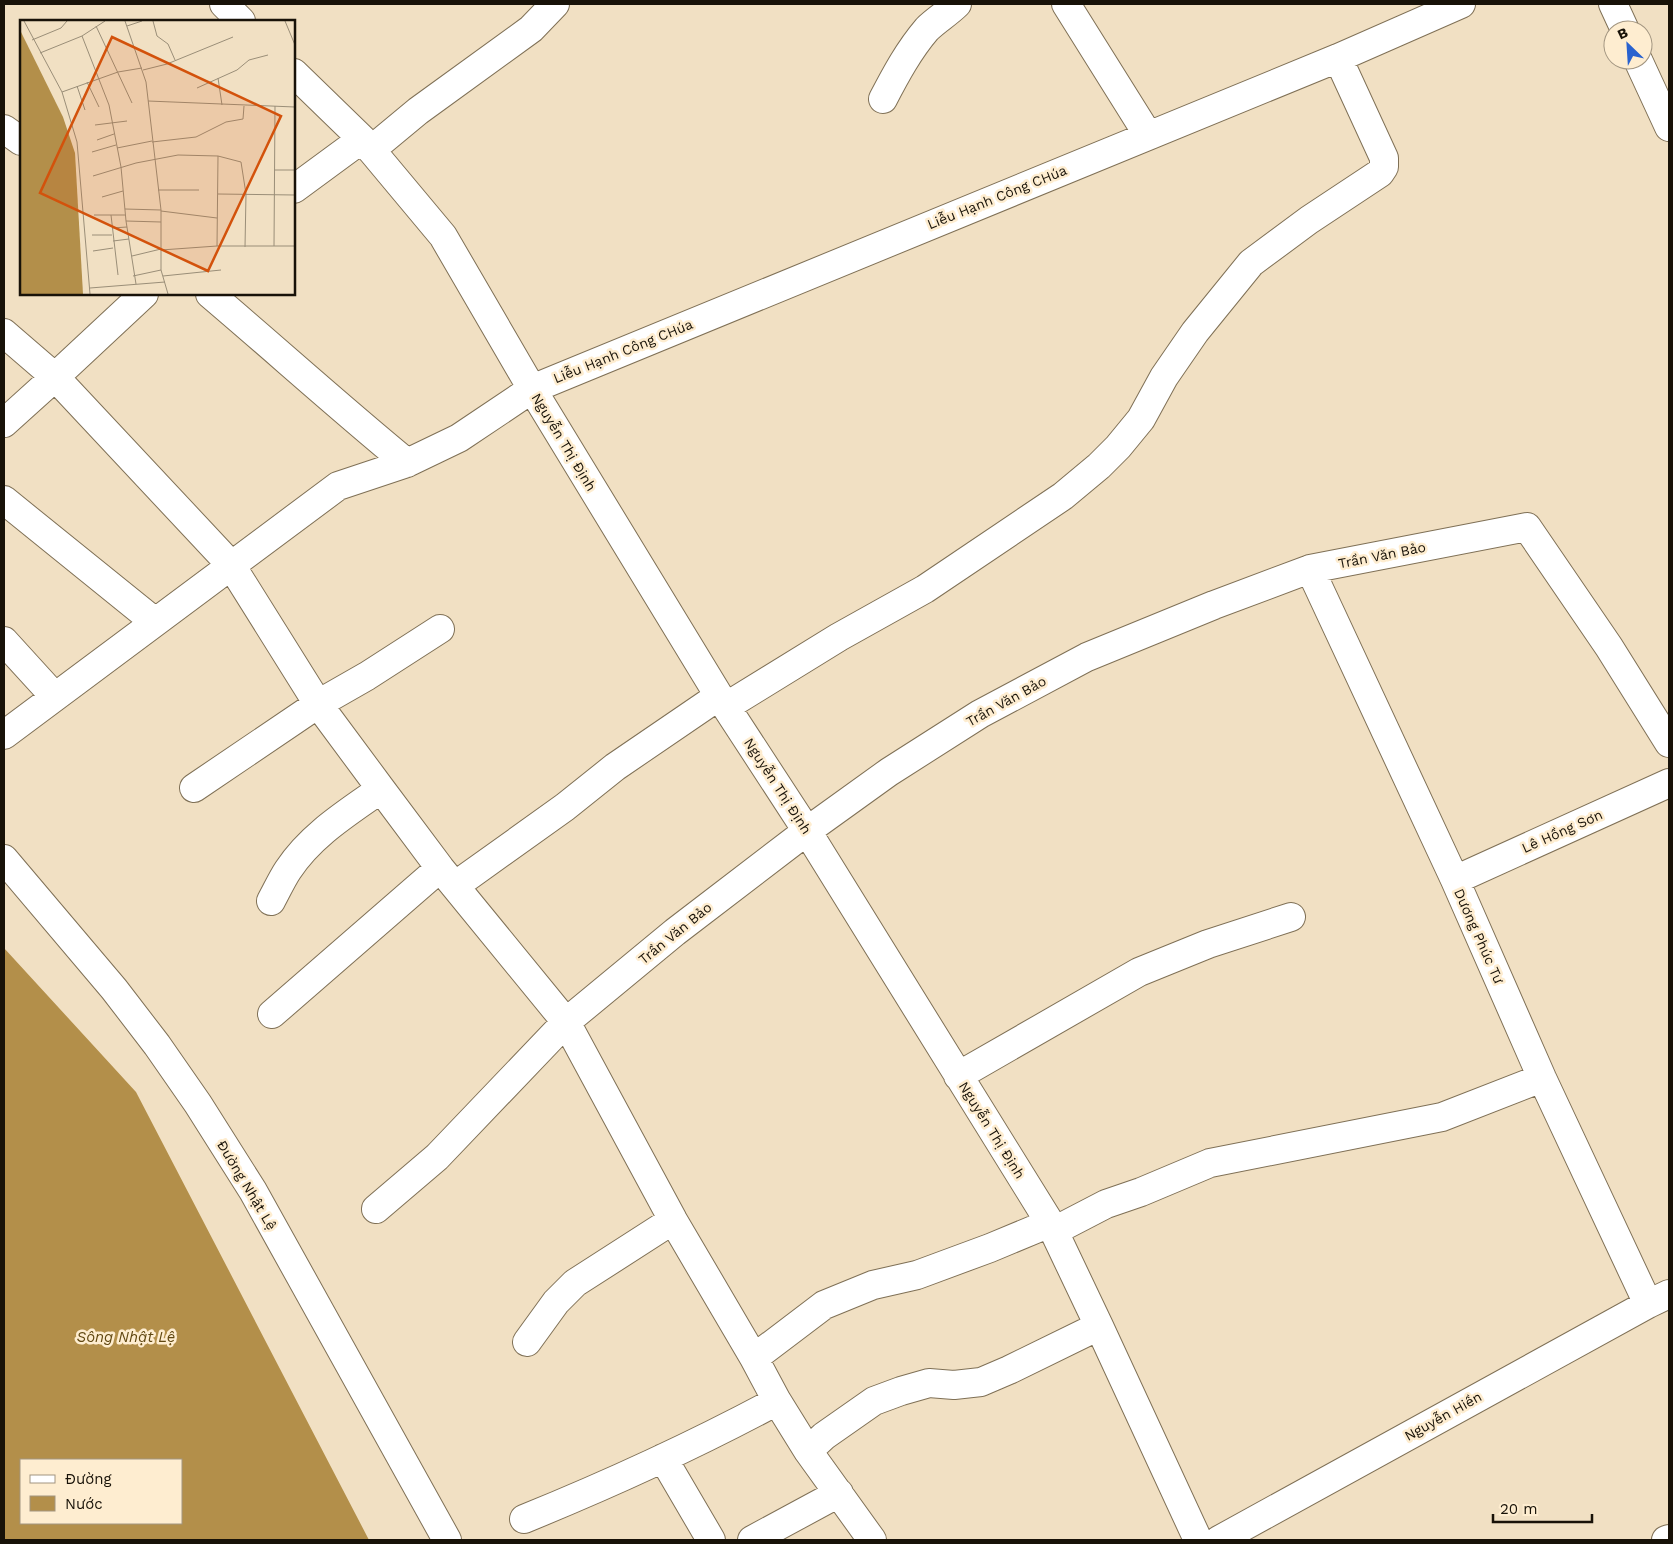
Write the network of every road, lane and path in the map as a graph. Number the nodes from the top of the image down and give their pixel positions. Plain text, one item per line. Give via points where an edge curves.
1 (224, 4) edge
2 (554, 4) edge
3 (957, 4) edge
4 (1066, 4) edge
5 (1461, 4) edge
6 (1613, 4) edge
7 (240, 20) edge
8 (1620, 20) edge
9 (1338, 58) junction
10 (1643, 70) edge
11 (295, 74) edge
12 (883, 99) dead end
13 (1669, 127) edge
14 (4, 129) edge
15 (1148, 135) junction
16 (20, 140) edge
17 (367, 145) junction
18 (295, 188) edge
19 (143, 295) edge
20 (211, 295) edge
21 (4, 333) edge
22 (55, 377) junction
23 (532, 389) junction
24 (4, 423) edge
25 (406, 463) junction
26 (4, 500) edge
27 (231, 565) junction
28 (1310, 569) junction
29 (155, 622) junction
30 (440, 629) dead end
31 (4, 640) edge
32 (55, 697) junction
33 (723, 701) junction
34 (318, 704) junction
35 (4, 735) edge
36 (1669, 744) edge
37 (1669, 783) edge
38 (194, 788) dead end
39 (381, 789) junction
40 (807, 831) junction
41 (4, 859) edge
42 (448, 876) junction
43 (1455, 880) junction
44 (271, 900) dead end
45 (1291, 917) dead end
46 (272, 1014) dead end
47 (566, 1022) junction
48 (958, 1076) junction
49 (1542, 1078) junction
50 (376, 1209) dead end
51 (673, 1220) junction
52 (1052, 1227) junction
53 (1658, 1299) edge
54 (1100, 1326) junction
55 (527, 1342) dead end
56 (754, 1358) junction
57 (777, 1401) junction
58 (808, 1451) junction
59 (663, 1458) junction
60 (839, 1492) junction
61 (524, 1519) dead end
62 (447, 1540) edge
63 (711, 1540) edge
64 (752, 1540) edge
65 (872, 1540) edge
66 (1198, 1540) edge
67 (1219, 1540) edge

1 - 7 street
2 - 17 street via 530,29 418,112
3 - 12 street via 929,27 902,63
4 - 15 street
5 - 9 street, Liễu Hạnh Công CHúa
6 - 8 street
9 - 15 street, Liễu Hạnh Công CHúa
9 - 33 street via 1384,158 1380,174 1251,263 1195,332 1164,377 1141,419 1099,466 1063,496 924,589
10 - 13 street
11 - 17 street, Nguyễn Thị Định
14 - 16 street
15 - 23 street, Liễu Hạnh Công CHúa
17 - 18 street
17 - 23 street, Nguyễn Thị Định via 443,236
19 - 22 street
20 - 25 street
21 - 22 street
22 - 24 street
22 - 27 street
23 - 25 street, Liễu Hạnh Công CHúa via 459,438
23 - 33 street, Nguyễn Thị Định
25 - 27 street, Liễu Hạnh Công CHúa via 338,486
26 - 29 street
27 - 29 street, Liễu Hạnh Công CHúa
27 - 34 street
28 - 36 street, Trần Văn Bảo via 1527,526 1609,647
28 - 40 street, Trần Văn Bảo via 1214,605 1048,677 980,714 889,772
28 - 43 street, Dương Phúc Tư
29 - 32 street, Liễu Hạnh Công CHúa
30 - 34 street
31 - 32 street
32 - 35 street, Liễu Hạnh Công CHúa
33 - 40 street, Nguyễn Thị Định
33 - 42 street via 615,767 564,807
34 - 38 street
34 - 39 street
37 - 43 street, Lê Hồng Sơn
39 - 42 street
39 - 44 street via 312,840 288,869
40 - 47 street, Trần Văn Bảo via 675,932
40 - 48 street, Nguyễn Thị Định
41 - 62 street, Đường Nhật Lệ via 114,989 198,1104 253,1191
42 - 46 street
42 - 47 street
43 - 49 street, Dương Phúc Tư
45 - 48 street via 1208,944 1139,972
47 - 50 street, Trần Văn Bảo via 437,1158
47 - 51 street
48 - 52 street, Nguyễn Thị Định
49 - 52 street via 1442,1116 1210,1163
49 - 53 street, Dương Phúc Tư
51 - 55 street via 575,1283 556,1302
51 - 56 street
52 - 54 street, Nguyễn Thị Định
52 - 56 street via 917,1275 873,1285 824,1306
53 - 67 street, Nguyễn Hiền
54 - 58 street via 981,1382 929,1383 874,1400
54 - 66 street, Nguyễn Thị Định
56 - 57 street
57 - 58 street
57 - 59 street
58 - 60 street
59 - 61 street
59 - 63 street
60 - 64 street
60 - 65 street

